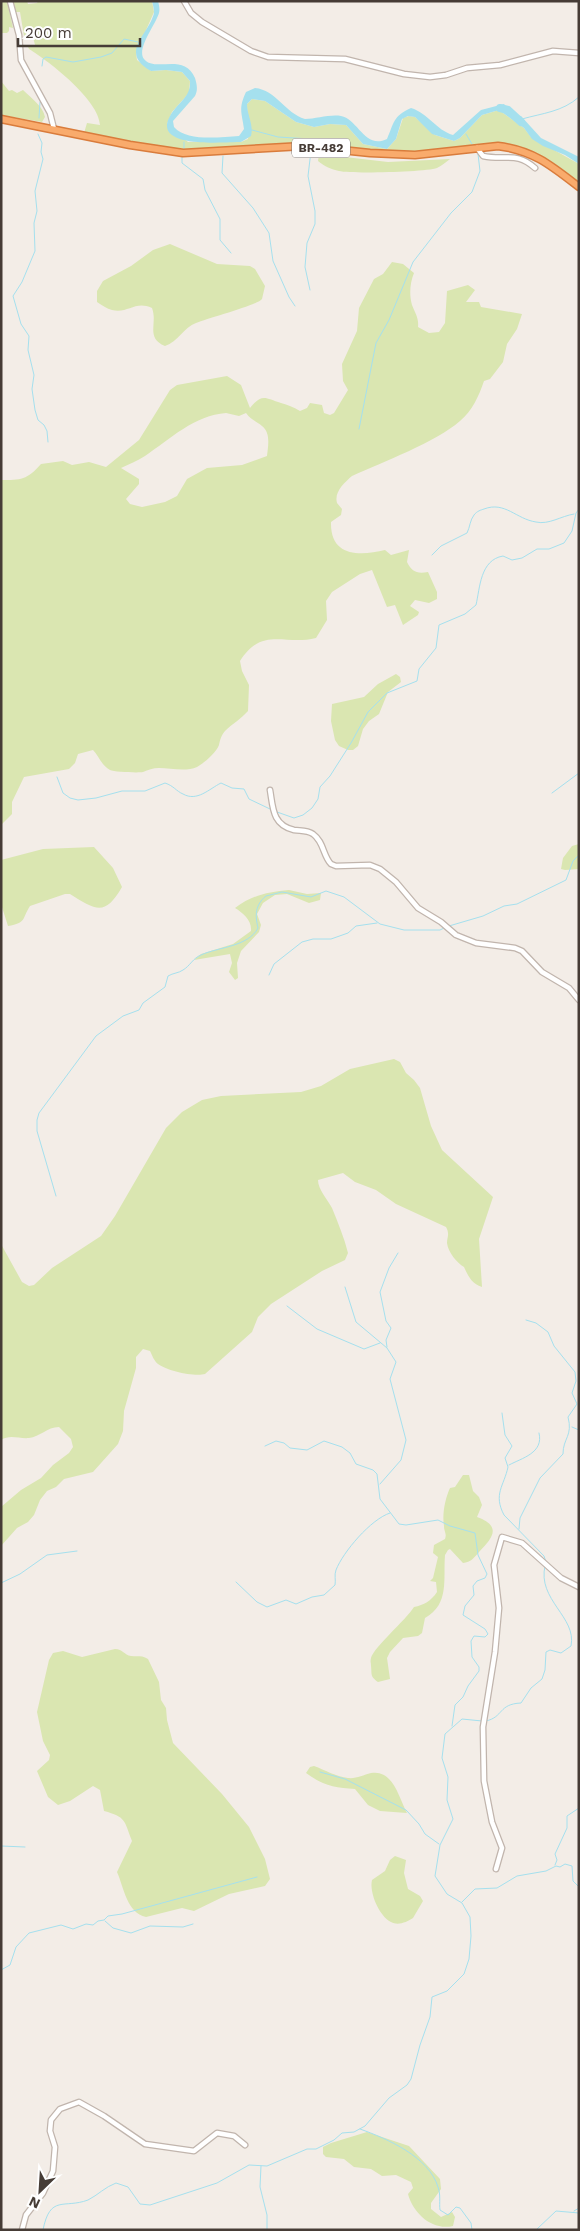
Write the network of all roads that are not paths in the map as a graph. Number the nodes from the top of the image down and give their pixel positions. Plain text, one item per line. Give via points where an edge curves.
1 (10, 1) edge
2 (184, 1) edge
3 (579, 52) edge
4 (1, 118) edge
5 (54, 129) junction
6 (477, 148) junction
7 (536, 168) dead end
8 (579, 187) edge
9 (270, 790) dead end
10 (579, 1000) edge
11 (579, 1587) edge
12 (496, 1869) dead end
13 (245, 2145) dead end
14 (22, 2230) edge

1 - 5 street via 19,35 21,60 50,114
2 - 3 street via 202,22 251,51 268,57 345,59 430,77 467,68 500,65 553,51
4 - 5 highway, BR-482
5 - 6 highway, BR-482 via 183,153 302,146 415,155
6 - 7 street via 483,156 519,157
6 - 8 highway, BR-482 via 498,146 523,150 540,158
9 - 10 street via 275,817 291,829 314,834 330,862 336,866 380,869 418,908 456,935 476,943 522,951 542,972 569,988
11 - 12 street via 561,1578 522,1543 502,1537 494,1564 499,1608 482,1727 484,1781 492,1822 502,1848
13 - 14 street via 234,2136 217,2133 194,2151 158,2147 145,2144 79,2102 60,2109 51,2120 50,2131 55,2147 53,2171 43,2193 26,2215

